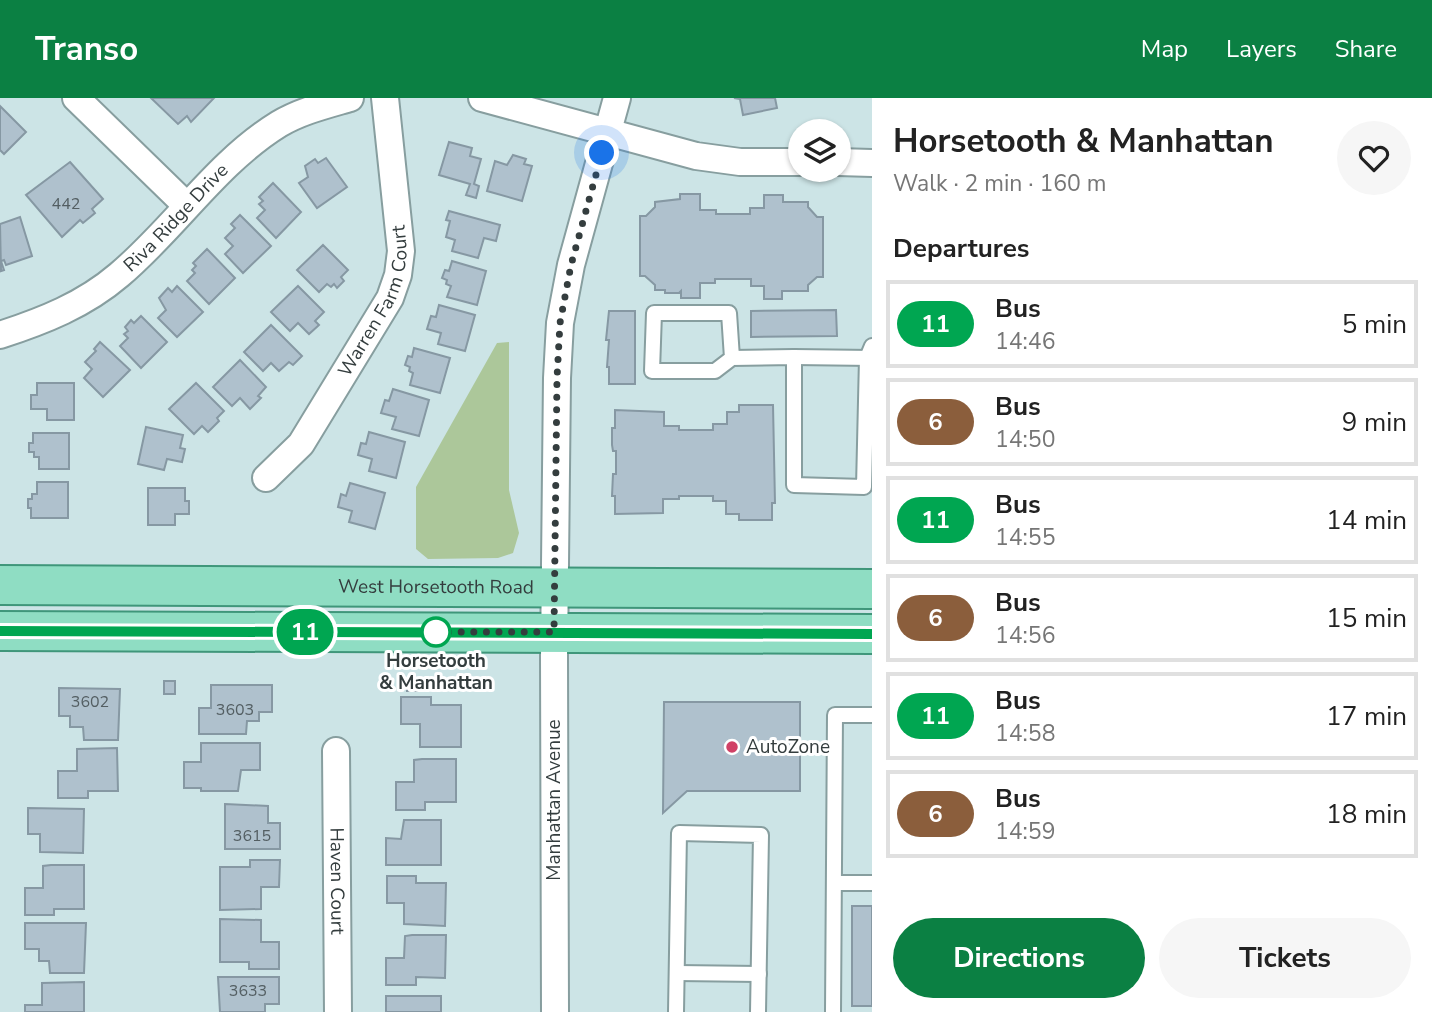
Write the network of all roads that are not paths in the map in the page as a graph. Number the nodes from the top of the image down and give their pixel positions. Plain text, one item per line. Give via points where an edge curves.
1 (76, 98) edge
2 (350, 98) edge
3 (385, 98) edge
4 (482, 98) edge
5 (617, 98) edge
6 (608, 134) junction
7 (788, 162) edge
8 (851, 162) edge
9 (872, 163) edge
10 (187, 206) junction
11 (0, 335) edge
12 (870, 354) edge
13 (794, 356) junction
14 (732, 358) junction
15 (266, 478) dead end
16 (0, 585) edge
17 (556, 587) junction
18 (872, 589) edge
19 (0, 631) edge
20 (554, 632) junction
21 (872, 634) edge
22 (872, 715) edge
23 (336, 751) dead end
24 (834, 883) junction
25 (872, 883) edge
26 (677, 973) junction
27 (759, 974) junction
28 (338, 1012) edge
29 (555, 1012) edge
30 (676, 1012) edge
31 (758, 1012) edge
32 (833, 1012) edge

1 - 10 street
2 - 10 street, Riva Ridge Drive via 281,123 249,145
3 - 15 street, Warren Farm Court via 401,251 398,275 390,298 301,444
4 - 6 street
5 - 6 street, Manhattan Avenue
6 - 7 street via 696,156
6 - 17 street, Manhattan Avenue via 571,265 560,323
8 - 9 street
10 - 11 street, Riva Ridge Drive via 120,275 85,300 42,322
12 - 13 lane
12 - 13 lane via 864,487 793,485
13 - 14 lane
14 - 14 lane via 729,313 654,313 652,371 715,372
16 - 17 main road, West Horsetooth Road
17 - 18 main road, West Horsetooth Road
17 - 20 street, Manhattan Avenue
19 - 20 main road
20 - 21 main road
20 - 29 street, Manhattan Avenue
22 - 24 lane via 835,715
23 - 28 street, Haven Court
24 - 25 lane
24 - 32 lane
26 - 27 lane
26 - 27 lane via 679,833 761,835
26 - 30 lane
27 - 31 lane

